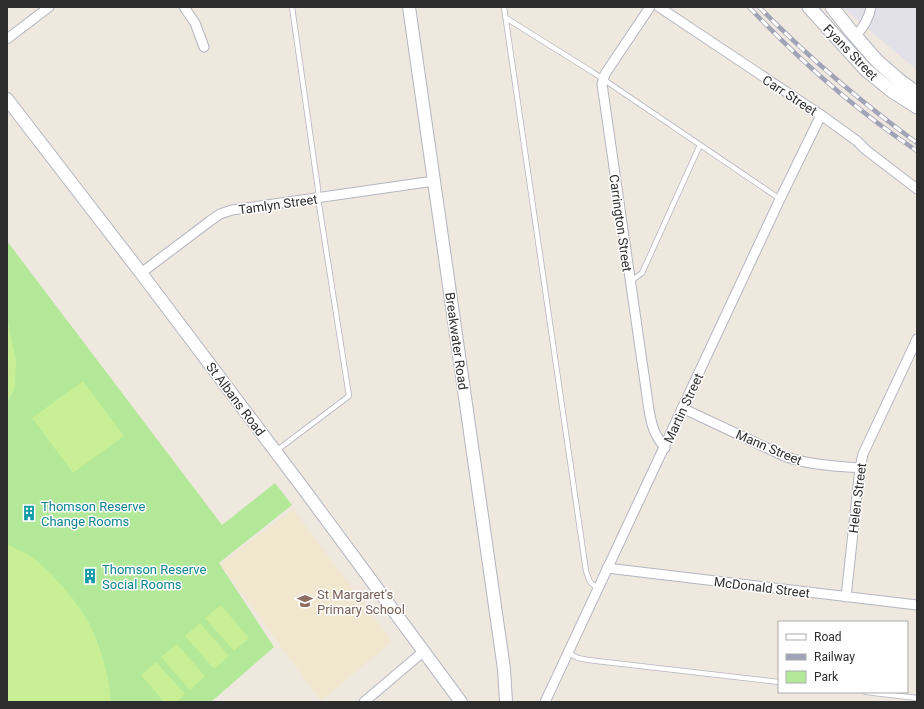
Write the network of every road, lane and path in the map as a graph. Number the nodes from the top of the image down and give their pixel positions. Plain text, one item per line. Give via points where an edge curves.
1 (49, 7) edge
2 (184, 7) edge
3 (292, 7) edge
4 (409, 7) edge
5 (504, 7) edge
6 (650, 7) edge
7 (659, 7) edge
8 (809, 7) edge
9 (871, 7) edge
10 (838, 9) edge
11 (506, 18) junction
12 (828, 28) junction
13 (856, 36) junction
14 (7, 40) edge
15 (840, 41) junction
16 (204, 47) dead end
17 (603, 79) junction
18 (917, 93) edge
19 (7, 99) edge
20 (917, 107) edge
21 (821, 115) junction
22 (700, 145) junction
23 (434, 181) junction
24 (917, 189) edge
25 (318, 198) junction
26 (780, 199) junction
27 (141, 273) junction
28 (630, 282) junction
29 (917, 339) edge
30 (682, 408) junction
31 (665, 448) junction
32 (276, 452) junction
33 (860, 468) junction
34 (607, 568) junction
35 (598, 589) junction
36 (846, 597) junction
37 (917, 605) edge
38 (424, 650) junction
39 (568, 653) junction
40 (505, 674) junction
41 (778, 682) edge
42 (874, 693) edge
43 (917, 698) edge
44 (364, 702) edge
45 (461, 702) edge
46 (506, 702) edge
47 (514, 702) edge
48 (545, 702) edge

1 - 14 street
2 - 16 street via 195,23
3 - 25 lane
4 - 23 street, Breakwater Road
5 - 11 lane
6 - 17 street
7 - 21 street, Carr Street
8 - 12 main road, Fyans Street
9 - 13 street via 869,17
10 - 12 main road
10 - 13 main road, Fyans Street
11 - 17 lane
11 - 35 lane via 586,571 590,582
12 - 15 main road, Fyans Street
13 - 15 main road
13 - 18 main road, Fyans Street via 877,61
15 - 20 main road, Fyans Street via 875,79
17 - 22 lane
17 - 28 street, Carrington Street
19 - 27 street, St Albans Road
21 - 24 street, Carr Street
21 - 26 street, Martin Street
22 - 26 lane
22 - 28 lane via 642,273
23 - 25 street, Tamlyn Street
23 - 40 street, Breakwater Road
25 - 27 street, Tamlyn Street via 232,210 220,214
25 - 32 lane via 349,396
26 - 30 street, Martin Street
27 - 32 street, St Albans Road
28 - 31 street, Carrington Street via 652,426 656,437
29 - 33 street, Helen Street via 863,454
30 - 31 street, Martin Street
30 - 33 street, Mann Street via 784,456 809,464
31 - 34 street, Martin Street
32 - 38 street, St Albans Road
33 - 36 street, Helen Street
34 - 35 street, Martin Street
34 - 36 street, McDonald Street
35 - 39 street, Martin Street
36 - 37 street, McDonald Street
38 - 44 street
38 - 45 street, St Albans Road
39 - 41 lane via 588,660
39 - 48 street, Martin Street
40 - 46 street, Breakwater Road
40 - 47 street, Breakwater Road
42 - 43 lane

